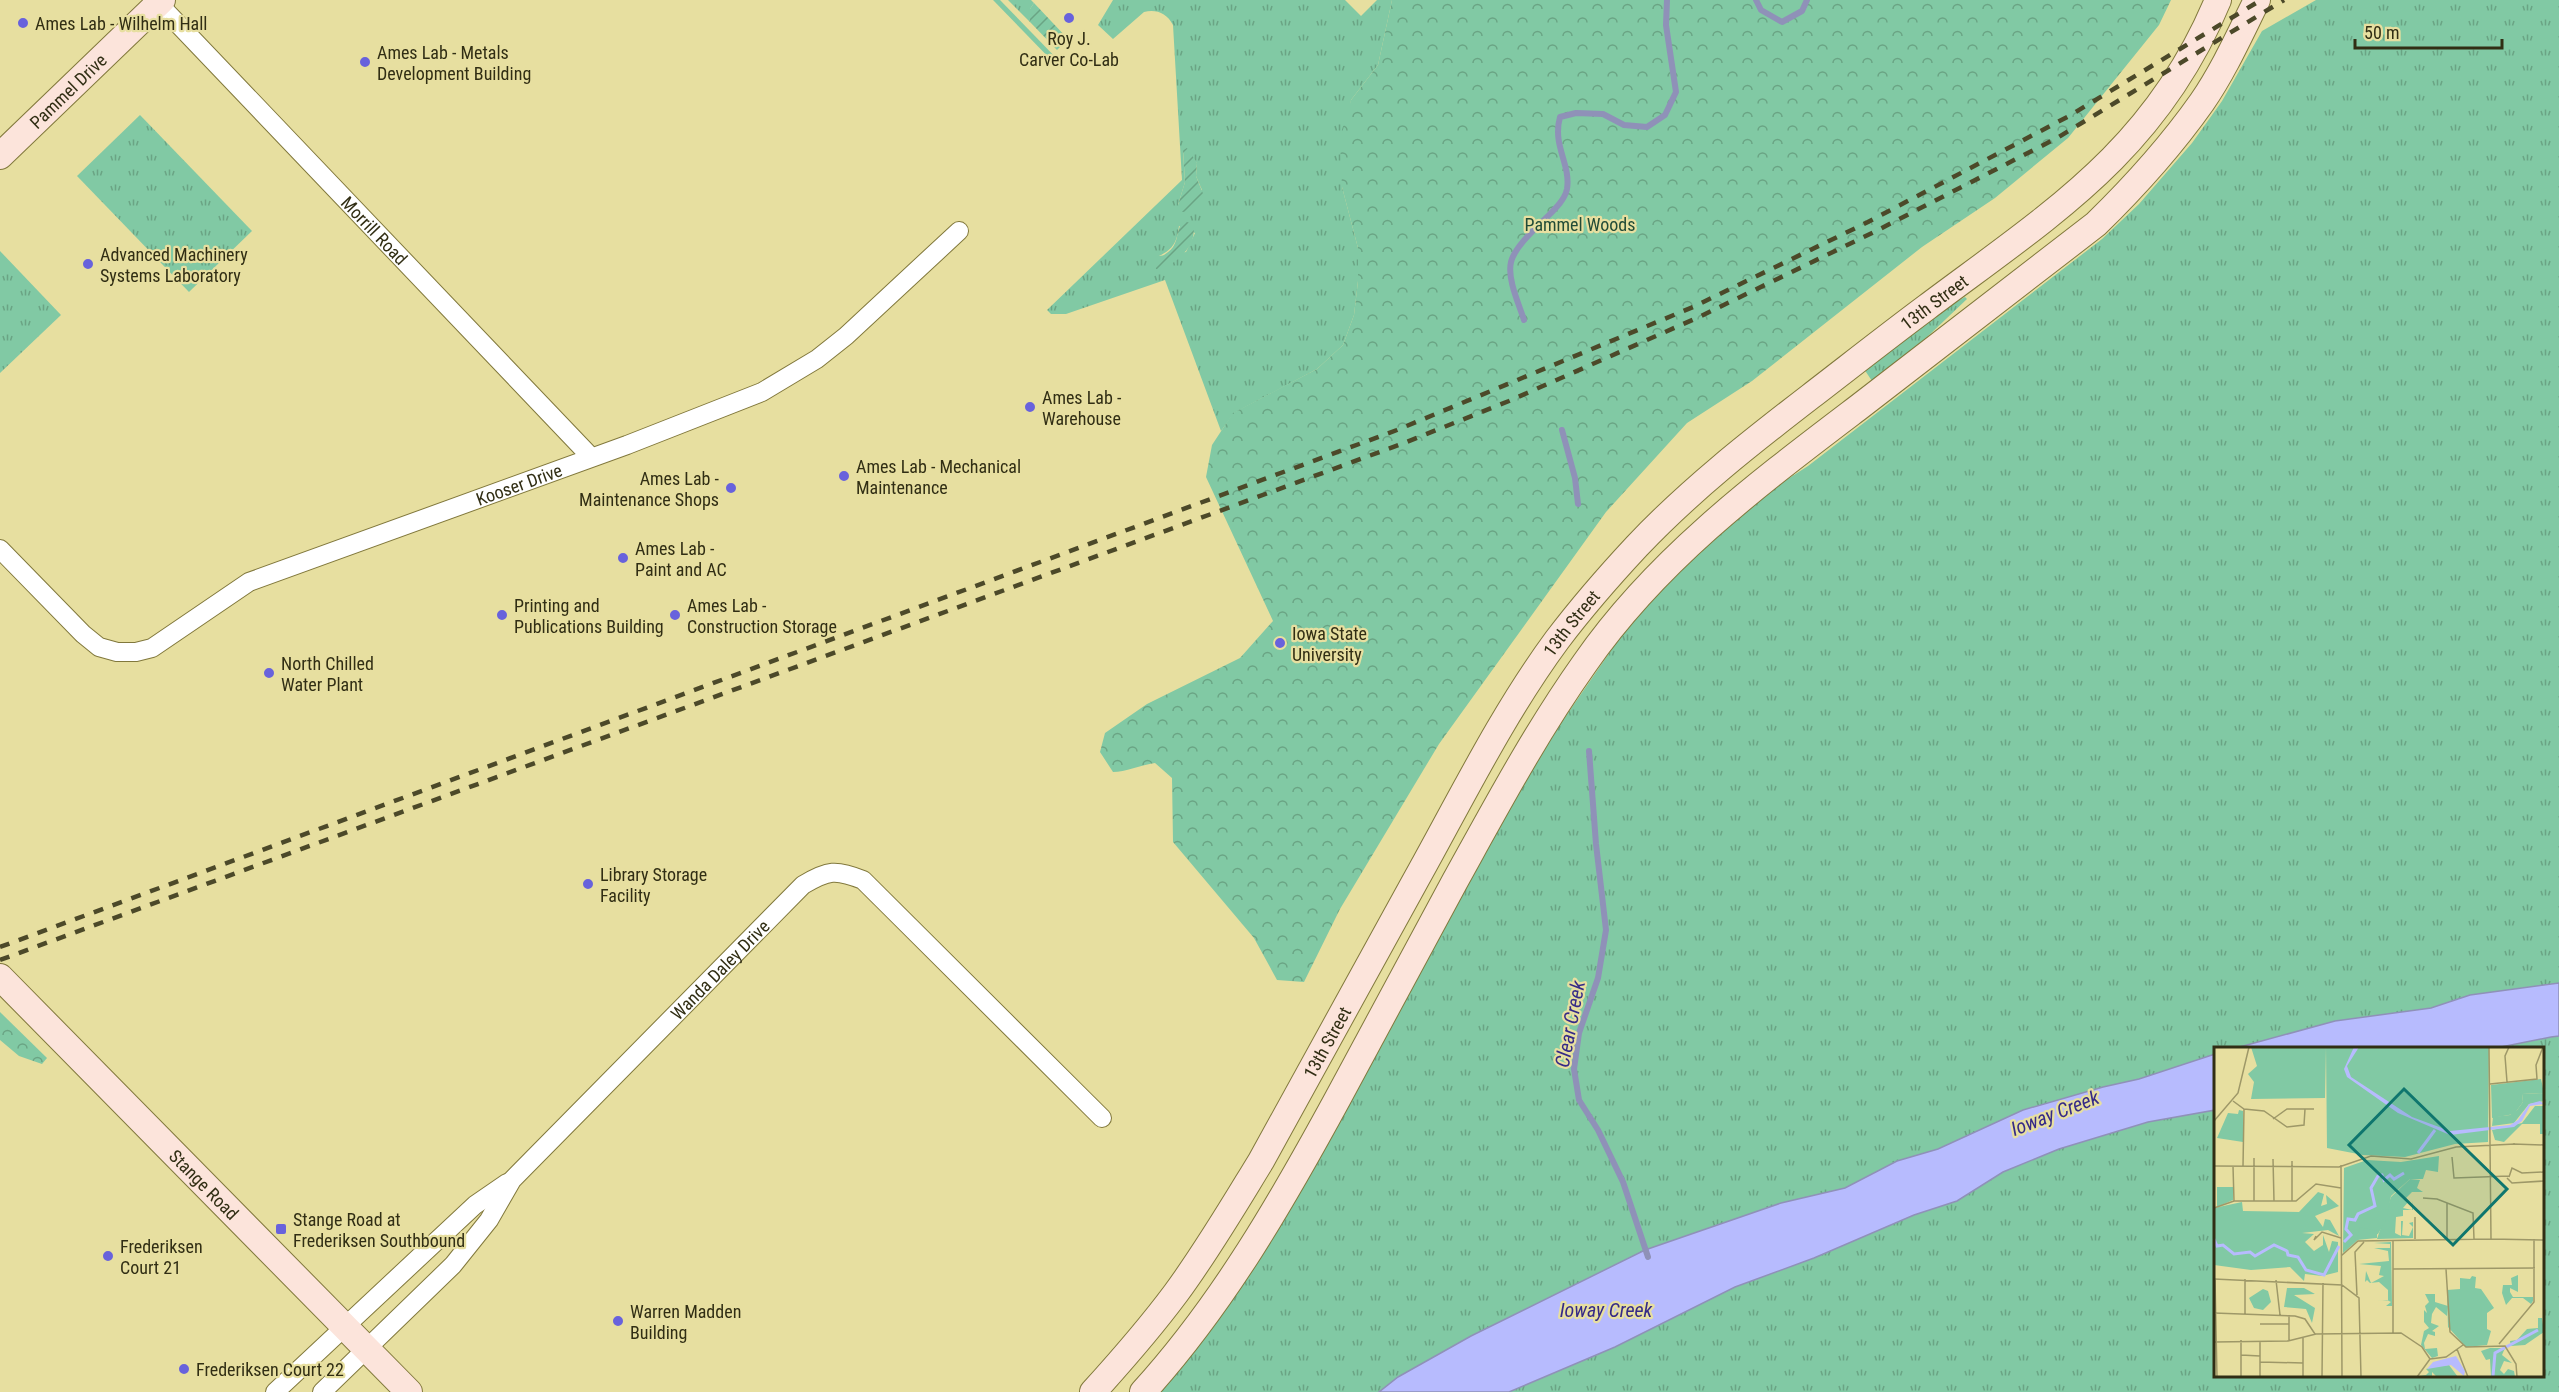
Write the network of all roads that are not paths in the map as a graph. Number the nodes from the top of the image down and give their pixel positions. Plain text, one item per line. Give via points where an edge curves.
1 (2218, 0) edge
2 (2257, 0) edge
3 (160, 2) edge
4 (0, 156) edge
5 (959, 231) dead end
6 (591, 457) junction
7 (0, 549) edge
8 (0, 977) edge
9 (1102, 1118) dead end
10 (512, 1180) junction
11 (343, 1326) junction
12 (366, 1349) junction
13 (274, 1392) edge
14 (322, 1392) edge
15 (409, 1392) edge
16 (1093, 1392) edge
17 (1143, 1392) edge

1 - 16 main road, 13th Street via 2202,40 2176,83 2141,129 2104,168 2061,208 1730,459 1647,537 1597,591 1557,641 1509,714 1261,1161 1222,1224 1177,1293
2 - 17 main road, 13th Street via 2203,100 2166,150 2096,224 1758,484 1667,565 1624,612 1534,742 1254,1246
3 - 4 main road, Pammel Drive
3 - 6 street, Morrill Road
5 - 6 street, Kooser Drive via 846,336 789,378 741,401
6 - 7 street, Kooser Drive via 249,582 152,648 136,652 99,647
8 - 11 main road, Stange Road
9 - 10 street, Wanda Daley Drive via 863,880 843,872 824,873 803,885
10 - 11 street via 475,1205
10 - 12 street, Wanda Daley Drive via 489,1220 453,1265
11 - 12 main road, Stange Road
11 - 13 street
12 - 14 street, Wanda Daley Drive
12 - 15 main road, Stange Road

